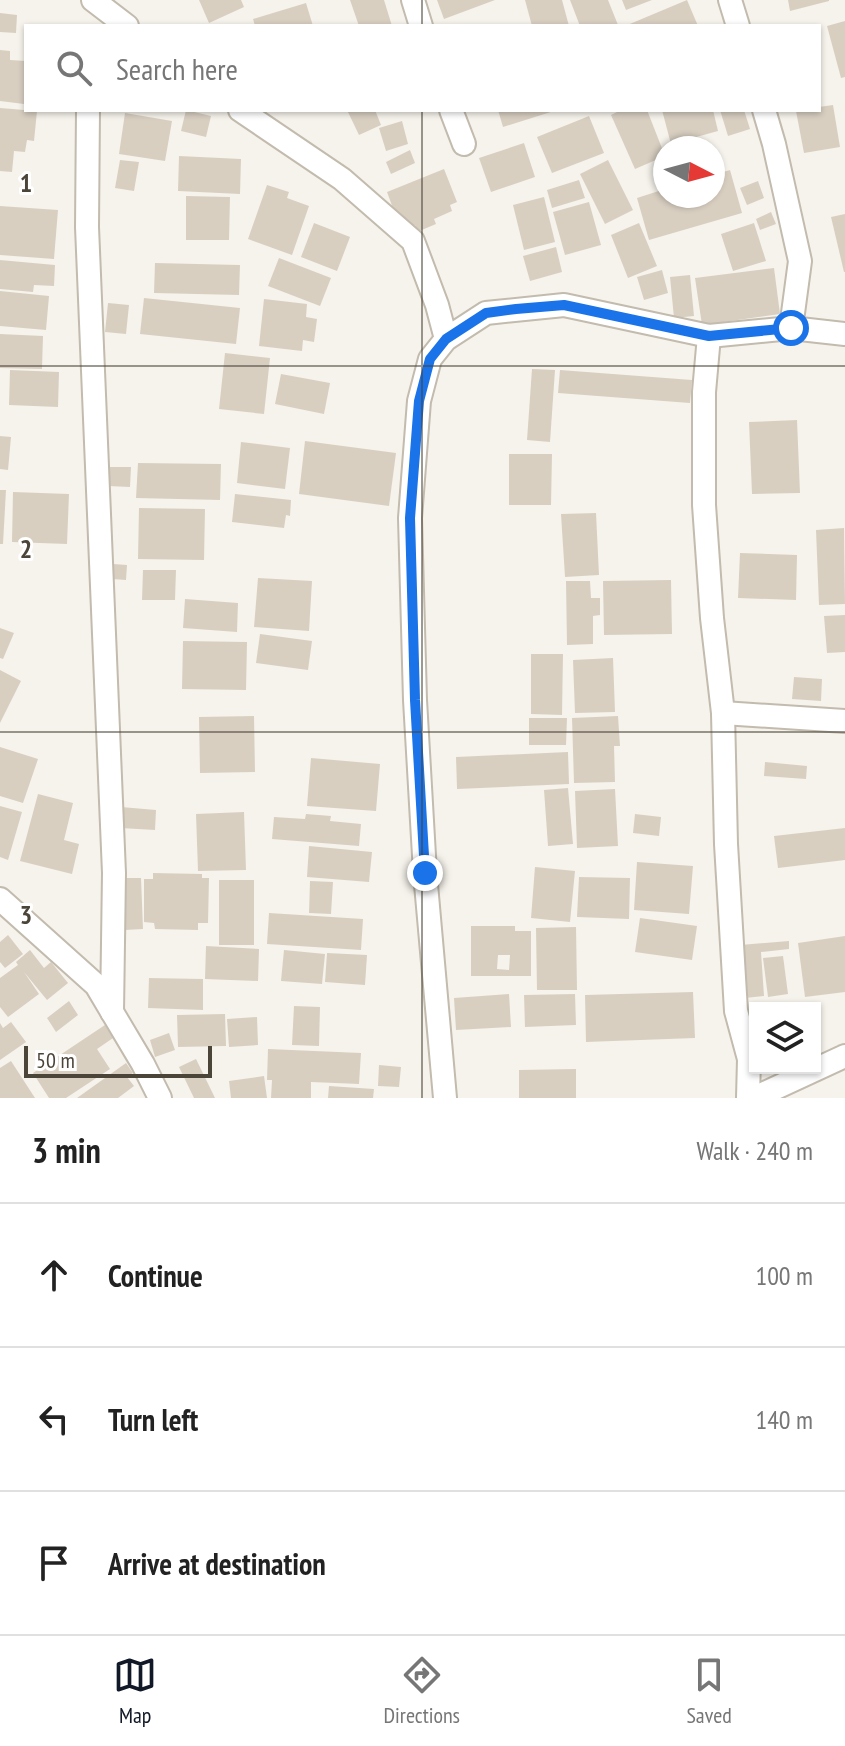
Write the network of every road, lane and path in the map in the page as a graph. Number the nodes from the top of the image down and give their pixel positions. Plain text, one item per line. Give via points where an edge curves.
1 (413, 0) edge
2 (730, 0) edge
3 (95, 10) edge
4 (123, 24) edge
5 (420, 24) edge
6 (737, 24) edge
7 (88, 112) edge
8 (243, 112) edge
9 (452, 112) edge
10 (765, 112) edge
11 (464, 144) dead end
12 (791, 328) junction
13 (845, 334) edge
14 (709, 336) junction
15 (446, 339) junction
16 (723, 713) junction
17 (845, 721) edge
18 (0, 899) edge
19 (112, 1012) junction
20 (845, 1056) edge
21 (160, 1098) edge
22 (445, 1098) edge
23 (748, 1098) edge
24 (754, 1098) edge

1 - 5 street
2 - 6 street
3 - 4 street
7 - 19 street via 87,227 114,873
8 - 15 street via 342,179 413,241
9 - 11 street
10 - 12 street via 800,261
12 - 13 street
12 - 14 street
14 - 15 street via 564,305 486,313
14 - 16 street via 704,505
15 - 22 street via 430,359 419,401 410,518 424,857
16 - 17 street
16 - 23 street via 736,1011 749,1059
18 - 19 street via 96,985
19 - 21 street
20 - 24 street

